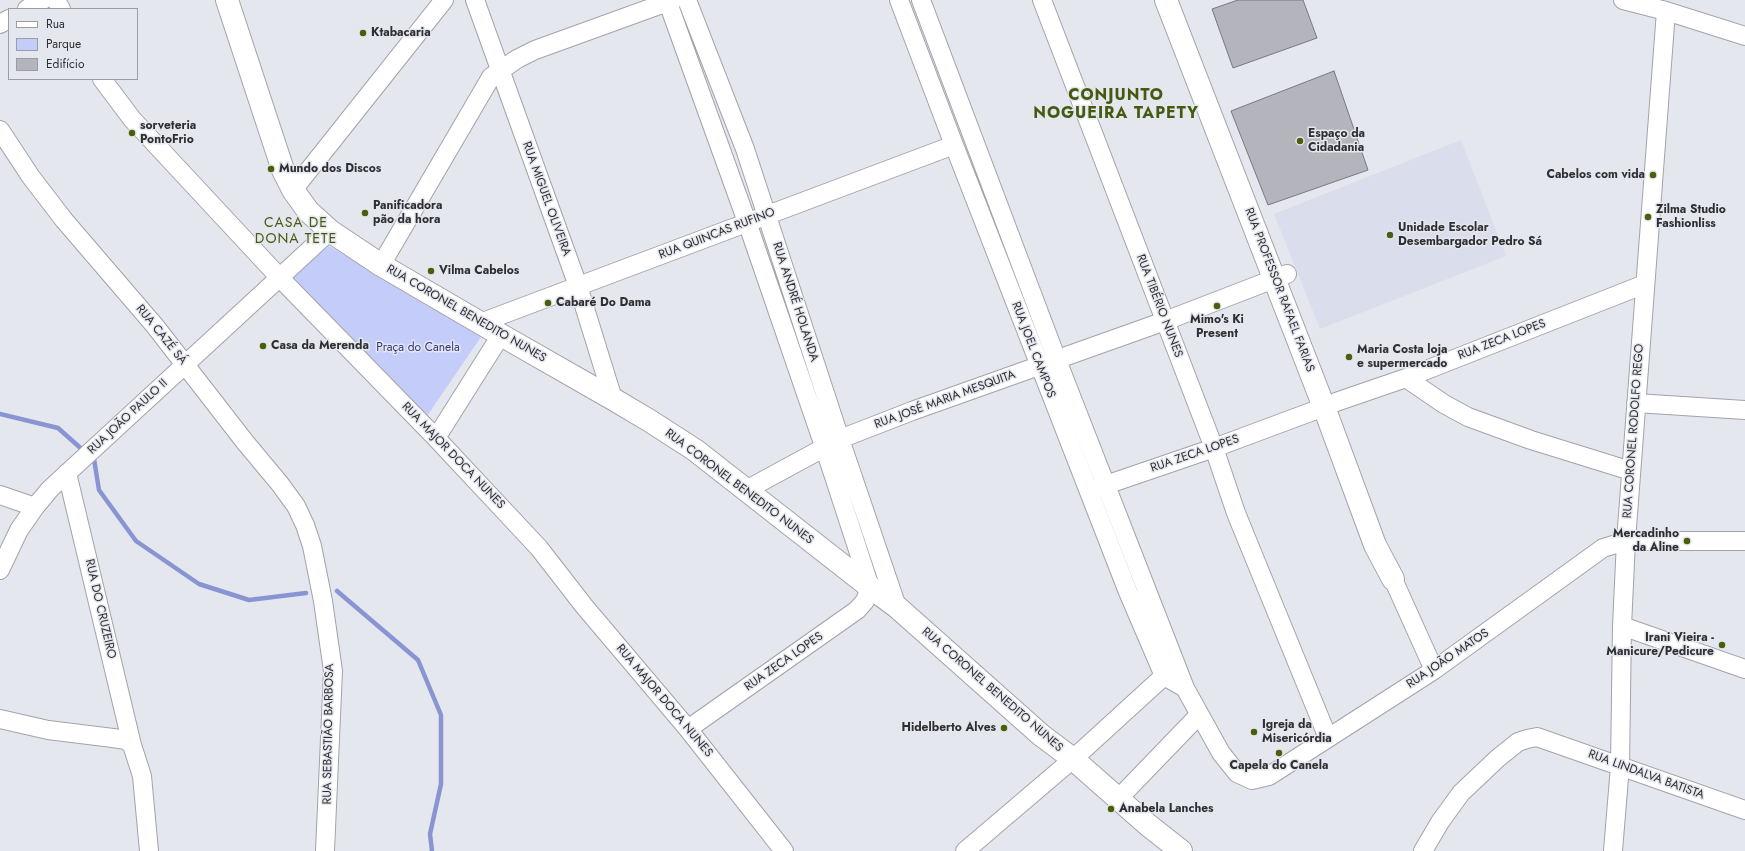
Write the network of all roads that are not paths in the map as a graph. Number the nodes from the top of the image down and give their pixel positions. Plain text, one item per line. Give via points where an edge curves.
1 (43, 0) edge
2 (227, 0) edge
3 (444, 0) edge
4 (475, 0) edge
5 (686, 0) edge
6 (899, 0) edge
7 (920, 0) edge
8 (1042, 0) edge
9 (1166, 0) edge
10 (1182, 0) edge
11 (1623, 0) edge
12 (669, 1) edge
13 (29, 8) edge
14 (1666, 11) junction
15 (1745, 36) edge
16 (500, 69) junction
17 (103, 80) edge
18 (0, 130) edge
19 (954, 145) junction
20 (293, 190) junction
21 (767, 215) junction
22 (747, 222) junction
23 (330, 231) junction
24 (381, 265) junction
25 (1281, 277) junction
26 (280, 278) junction
27 (1645, 284) junction
28 (578, 286) junction
29 (1165, 321) junction
30 (480, 323) junction
31 (501, 336) junction
32 (1057, 360) junction
33 (185, 364) junction
34 (1040, 366) junction
35 (1406, 378) junction
36 (613, 399) junction
37 (1636, 403) junction
38 (1330, 404) junction
39 (1745, 410) edge
40 (436, 438) junction
41 (832, 443) junction
42 (1214, 448) junction
43 (71, 470) junction
44 (1631, 471) junction
45 (1106, 485) junction
46 (746, 490) junction
47 (1088, 491) junction
48 (0, 495) edge
49 (35, 507) junction
50 (1626, 541) junction
51 (1745, 541) edge
52 (312, 546) joint
53 (0, 570) edge
54 (1393, 579) joint
55 (870, 587) junction
56 (898, 607) junction
57 (1622, 626) junction
58 (1745, 669) edge
59 (1434, 670) junction
60 (1171, 671) junction
61 (1199, 715) junction
62 (0, 719) edge
63 (688, 729) junction
64 (1328, 738) junction
65 (132, 745) junction
66 (1073, 759) junction
67 (1620, 766) junction
68 (1119, 798) junction
69 (1745, 810) edge
70 (149, 851) edge
71 (325, 851) edge
72 (784, 851) edge
73 (965, 851) edge
74 (1181, 851) edge
75 (1423, 851) edge
76 (1613, 851) edge

1 - 13 street
2 - 20 street, RUA CORONEL BENEDITO NUNES via 283,170
3 - 20 street
4 - 16 street, RUA MIGUEL OLIVEIRA
5 - 21 street, RUA ANDRÉ HOLANDA via 745,149
6 - 19 street, RUA JOEL CAMPOS
7 - 32 street, RUA JOEL CAMPOS
8 - 29 street, RUA TIBÉRIO NUNES
9 - 25 street, RUA PROFESSOR RAFAEL FARIAS
10 - 25 street, RUA PROFESSOR RAFAEL FARIAS
11 - 14 street
12 - 16 street via 535,50
12 - 22 street, RUA ANDRÉ HOLANDA
14 - 15 street
14 - 27 street, RUA CORONEL RODOLFO REGO
16 - 24 street via 484,87
16 - 28 street, RUA MIGUEL OLIVEIRA
17 - 26 street, RUA MAJOR DOCA NUNES via 132,119
18 - 33 street, RUA CAZÉ SÁ via 64,220
19 - 21 street, RUA QUINCAS RUFINO
19 - 34 street, RUA JOEL CAMPOS
20 - 23 street, RUA CORONEL BENEDITO NUNES via 308,211
21 - 22 street, RUA QUINCAS RUFINO
21 - 41 street, RUA ANDRÉ HOLANDA
22 - 28 street, RUA QUINCAS RUFINO
22 - 41 street, RUA ANDRÉ HOLANDA
23 - 24 street, RUA CORONEL BENEDITO NUNES
23 - 26 street, RUA JOÃO PAULO II
24 - 30 street, RUA CORONEL BENEDITO NUNES
25 - 29 street, RUA JOSÉ MARIA MESQUITA
25 - 38 street, RUA PROFESSOR RAFAEL FARIAS
26 - 33 street, RUA JOÃO PAULO II
26 - 40 street, RUA MAJOR DOCA NUNES
27 - 35 street, RUA ZECA LOPES
27 - 37 street, RUA CORONEL RODOLFO REGO
28 - 30 street, RUA QUINCAS RUFINO
28 - 36 street, RUA MIGUEL OLIVEIRA
29 - 32 street, RUA JOSÉ MARIA MESQUITA
29 - 42 street, RUA TIBÉRIO NUNES
30 - 31 street, RUA CORONEL BENEDITO NUNES
31 - 36 street, RUA CORONEL BENEDITO NUNES
31 - 40 street
32 - 34 street, RUA JOSÉ MARIA MESQUITA
32 - 45 street, RUA JOEL CAMPOS
33 - 43 street, RUA JOÃO PAULO II
33 - 52 street, RUA CAZÉ SÁ via 296,506 306,525
34 - 41 street, RUA JOSÉ MARIA MESQUITA via 912,411
34 - 47 street, RUA JOEL CAMPOS
35 - 38 street, RUA ZECA LOPES
35 - 44 street via 1444,404 1475,420
36 - 46 street, RUA CORONEL BENEDITO NUNES via 695,450
37 - 39 street
37 - 44 street, RUA CORONEL RODOLFO REGO
38 - 42 street, RUA ZECA LOPES
38 - 54 street, RUA PROFESSOR RAFAEL FARIAS via 1375,545
40 - 63 street, RUA MAJOR DOCA NUNES via 539,548 584,606
41 - 46 street, RUA JOSÉ MARIA MESQUITA
41 - 55 street, RUA ANDRÉ HOLANDA
41 - 56 street, RUA ANDRÉ HOLANDA
42 - 45 street, RUA ZECA LOPES
42 - 64 street, RUA TIBÉRIO NUNES via 1236,513
43 - 49 street, RUA JOÃO PAULO II
43 - 65 street, RUA DO CRUZEIRO
44 - 50 street, RUA CORONEL RODOLFO REGO
45 - 47 street, RUA ZECA LOPES
45 - 60 street, RUA JOEL CAMPOS
46 - 55 street, RUA CORONEL BENEDITO NUNES
47 - 60 street, RUA JOEL CAMPOS via 1128,592
48 - 49 street
49 - 53 street, RUA JOÃO PAULO II via 19,530
50 - 51 street, RUA JOÃO MATOS
50 - 57 street, RUA CORONEL RODOLFO REGO
50 - 59 street, RUA JOÃO MATOS via 1603,548
52 - 71 street, RUA SEBASTIÃO BARBOSA via 333,671
54 - 59 street, RUA PROFESSOR RAFAEL FARIAS
55 - 56 street, RUA CORONEL BENEDITO NUNES
55 - 63 street, RUA ZECA LOPES via 865,601 857,610
56 - 66 street, RUA CORONEL BENEDITO NUNES via 1041,735
57 - 58 street
57 - 67 street, RUA CORONEL RODOLFO REGO
59 - 64 street, RUA JOÃO MATOS
60 - 61 street
60 - 66 street
61 - 64 street, RUA JOÃO MATOS via 1221,753 1237,773 1252,780 1268,776
61 - 68 street
62 - 65 street via 48,730 126,740
63 - 72 street, RUA MAJOR DOCA NUNES
65 - 70 street, RUA DO CRUZEIRO via 142,776
66 - 68 street, RUA CORONEL BENEDITO NUNES
66 - 73 street
67 - 69 street, RUA LINDALVA BATISTA
67 - 75 street, RUA LINDALVA BATISTA via 1537,737 1518,742 1461,794
67 - 76 street, RUA CORONEL RODOLFO REGO
68 - 74 street, RUA CORONEL BENEDITO NUNES

